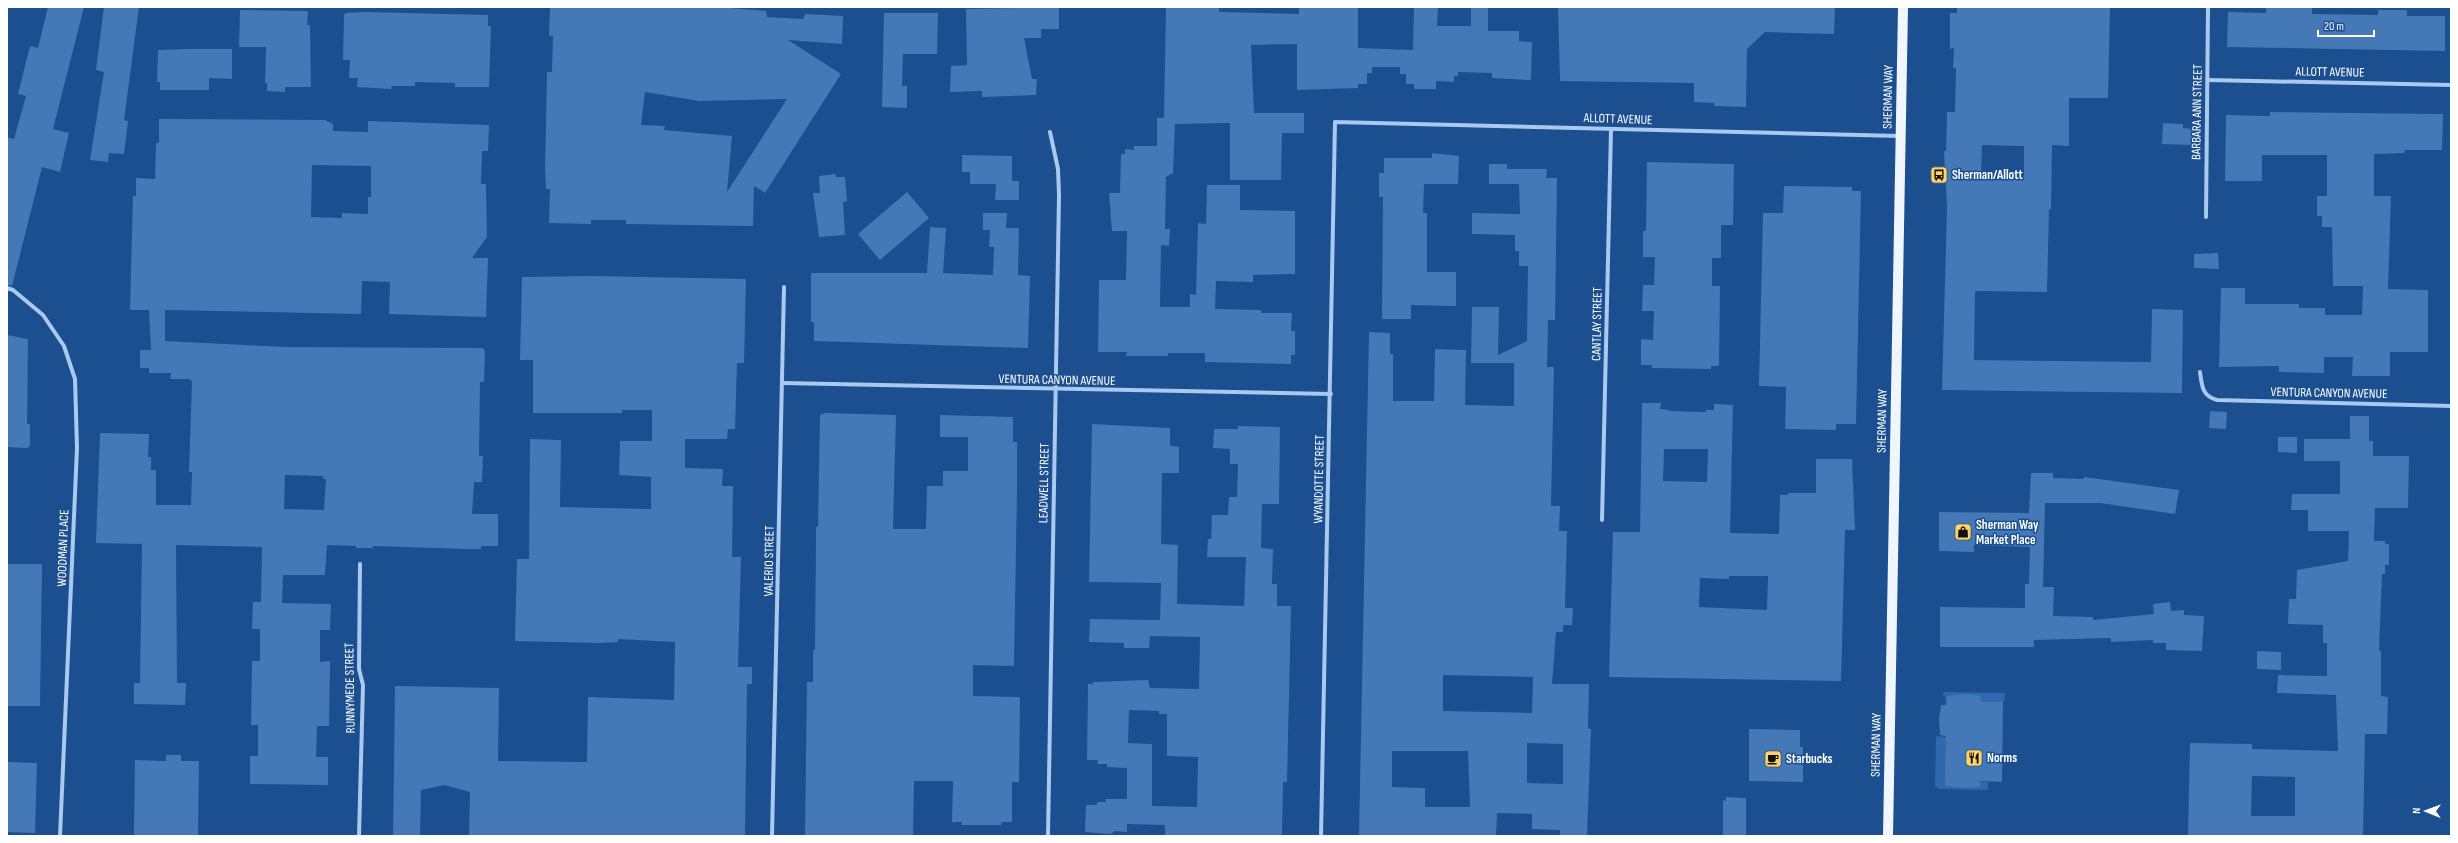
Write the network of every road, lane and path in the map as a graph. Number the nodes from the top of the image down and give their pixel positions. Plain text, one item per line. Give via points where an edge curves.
1 (1903, 7) edge
2 (2208, 7) edge
3 (2208, 80) junction
4 (2451, 84) edge
5 (1336, 122) joint
6 (1611, 129) junction
7 (1050, 132) dead end
8 (1900, 136) junction
9 (2206, 217) dead end
10 (784, 287) dead end
11 (7, 288) edge
12 (2200, 372) dead end
13 (783, 383) junction
14 (1056, 390) junction
15 (1331, 394) junction
16 (2451, 406) edge
17 (1602, 520) dead end
18 (360, 564) dead end
19 (60, 836) edge
20 (359, 836) edge
21 (772, 836) edge
22 (1048, 836) edge
23 (1321, 836) edge
24 (1888, 836) edge

1 - 8 main road, SHERMAN WAY
2 - 3 street, BARBARA ANN STREET
3 - 4 street, ALLOTT AVENUE
3 - 9 street, BARBARA ANN STREET
5 - 6 street, ALLOTT AVENUE
5 - 15 street, WYANDOTTE STREET
6 - 8 street, ALLOTT AVENUE
6 - 17 street, CANTLAY STREET
7 - 14 street, LEADWELL STREET via 1058,169 1059,195
8 - 24 main road, SHERMAN WAY
10 - 13 street, VALERIO STREET
11 - 19 street, WOODMAN PLACE via 43,315 64,346 75,379 76,448
12 - 16 street, VENTURA CANYON AVENUE via 2202,390 2208,398 2217,400
13 - 14 street, VENTURA CANYON AVENUE
13 - 21 street, VALERIO STREET
14 - 15 street, VENTURA CANYON AVENUE
14 - 22 street, LEADWELL STREET
15 - 23 street, WYANDOTTE STREET
18 - 20 street, RUNNYMEDE STREET via 359,669 363,685

